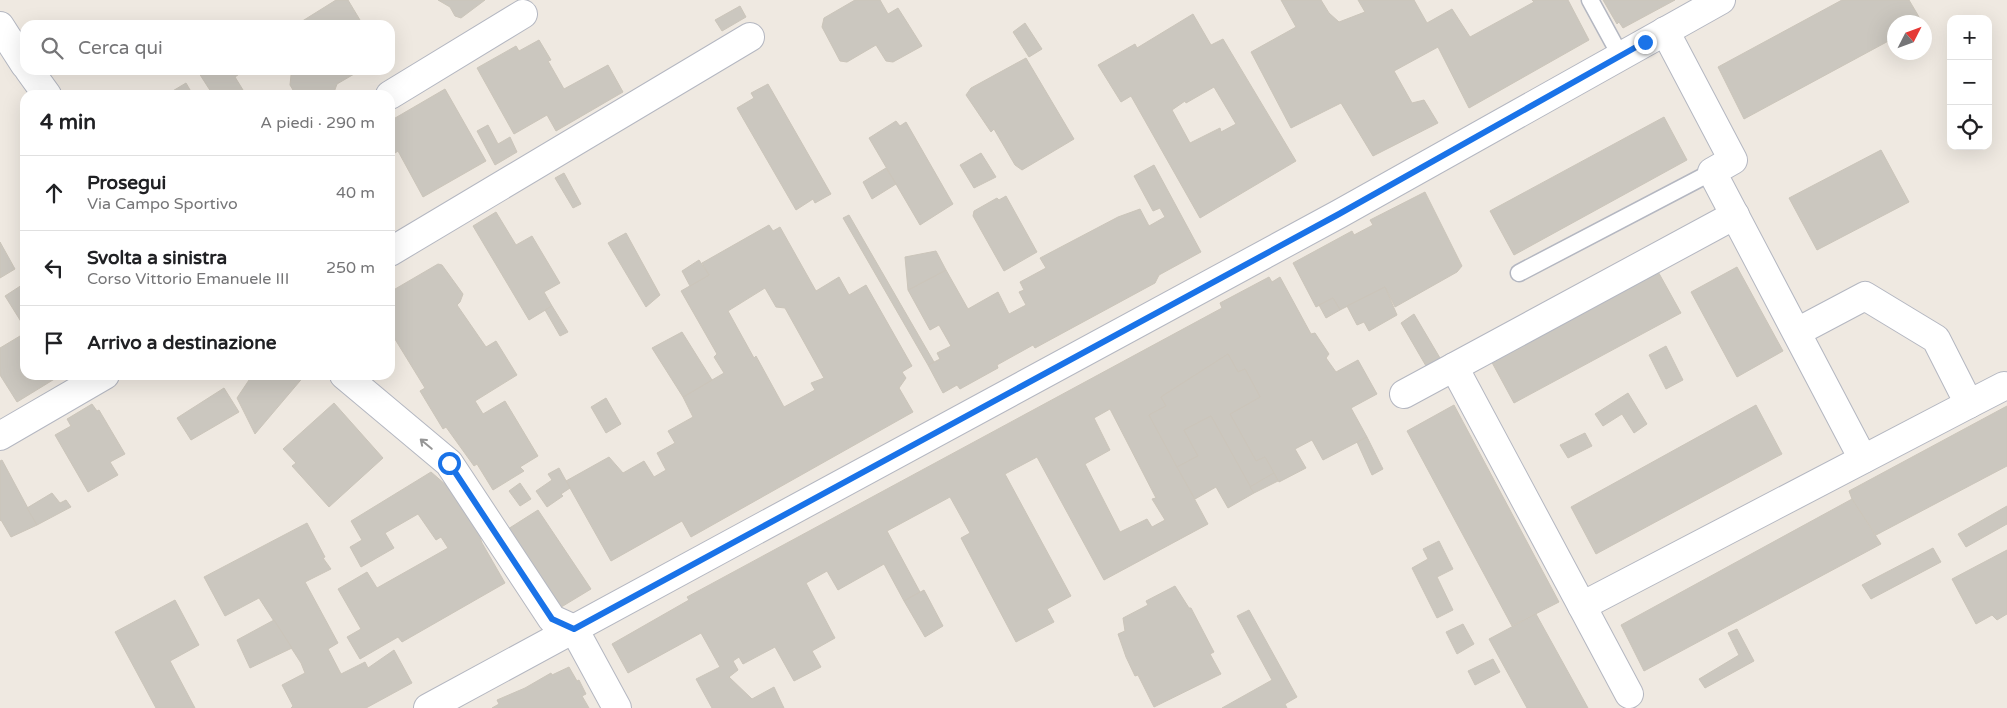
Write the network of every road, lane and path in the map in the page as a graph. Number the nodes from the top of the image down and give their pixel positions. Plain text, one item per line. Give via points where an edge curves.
1 (1590, 0) edge
2 (1721, 0) edge
3 (522, 14) dead end
4 (0, 26) edge
5 (1664, 31) junction
6 (750, 37) dead end
7 (1620, 56) junction
8 (20, 57) edge
9 (33, 75) edge
10 (43, 90) edge
11 (395, 92) edge
12 (1712, 172) junction
13 (1735, 215) junction
14 (395, 249) edge
15 (1520, 274) dead end
16 (1796, 332) junction
17 (1454, 367) junction
18 (96, 380) edge
19 (350, 380) edge
20 (2004, 386) dead end
21 (1404, 394) dead end
22 (1969, 404) junction
23 (0, 436) edge
24 (1863, 459) junction
25 (1582, 606) junction
26 (574, 629) junction
27 (1629, 694) dead end
28 (428, 708) edge
29 (617, 708) edge

1 - 7 lane
2 - 5 street
3 - 11 street
4 - 8 street
5 - 7 street
5 - 12 street via 1733,160
6 - 14 street
7 - 26 street via 1339,214
9 - 10 street
12 - 13 street
12 - 15 lane
13 - 16 street
13 - 17 street
16 - 22 street via 1865,296 1936,339
16 - 24 street
17 - 21 street
17 - 25 street
18 - 23 street
26 -> 19 street via 552,619 449,463
20 - 22 street
22 - 24 street
24 - 25 street
25 - 27 street
26 - 28 street
26 - 29 street

